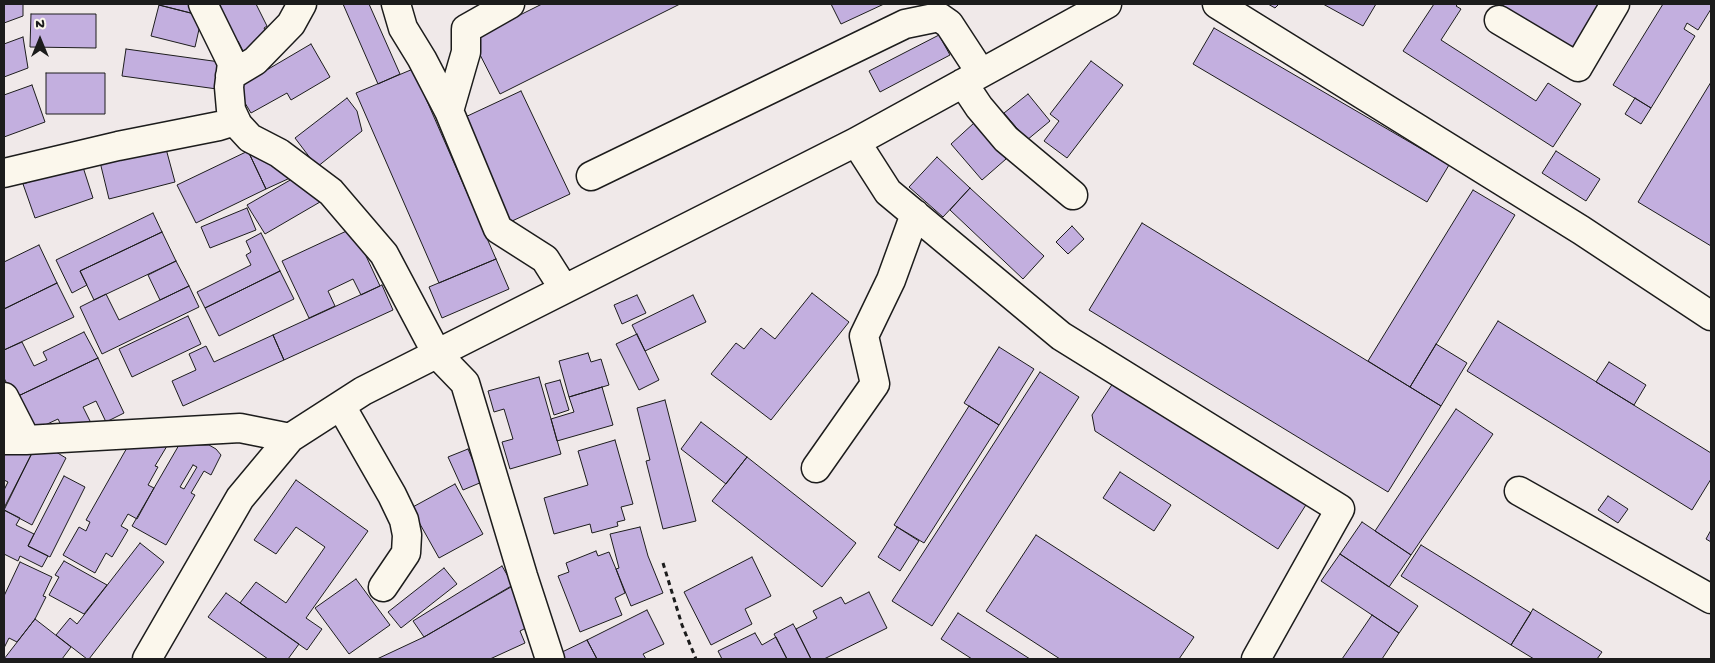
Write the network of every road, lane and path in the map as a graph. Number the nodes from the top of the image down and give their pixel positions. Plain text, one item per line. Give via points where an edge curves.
1 (203, 4) edge
2 (302, 4) edge
3 (396, 4) edge
4 (510, 4) edge
5 (1107, 4) edge
6 (1217, 4) edge
7 (1616, 4) edge
8 (1499, 20) dead end
9 (230, 76) junction
10 (972, 78) junction
11 (450, 111) junction
12 (236, 120) junction
13 (856, 142) junction
14 (4, 173) edge
15 (591, 176) dead end
16 (1074, 195) dead end
17 (915, 214) junction
18 (564, 289) junction
19 (1711, 316) edge
20 (437, 354) junction
21 (4, 397) edge
22 (341, 406) junction
23 (290, 438) junction
24 (15, 440) edge
25 (816, 468) dead end
26 (1519, 491) dead end
27 (663, 563) dead end
28 (383, 587) dead end
29 (1711, 599) edge
30 (147, 659) edge
31 (550, 659) edge
32 (696, 659) edge
33 (1256, 659) edge

1 - 9 street via 232,63
2 - 9 street via 291,24 255,61
3 - 11 street via 403,28
4 - 11 street via 466,28 466,52
5 - 10 street
6 - 19 street via 1573,224
7 - 8 street via 1578,67
9 - 12 street via 231,110
10 - 13 street
10 - 15 street via 949,24 939,17 905,24
10 - 16 street via 979,107 1006,139
11 - 18 street via 498,229 545,259
12 - 14 street
12 - 20 street via 250,138 279,153 331,192 384,254
13 - 17 street via 888,192
13 - 18 street
17 - 25 street via 891,280 864,336 875,384
17 - 33 street via 1061,336 1340,509
18 - 20 street
20 - 22 street via 363,391
20 - 31 street via 465,383
21 - 24 street
22 - 23 street
22 - 28 street via 404,520 406,553
23 - 24 street via 240,428
23 - 30 street via 240,498
26 - 29 street
27 - 32 path

